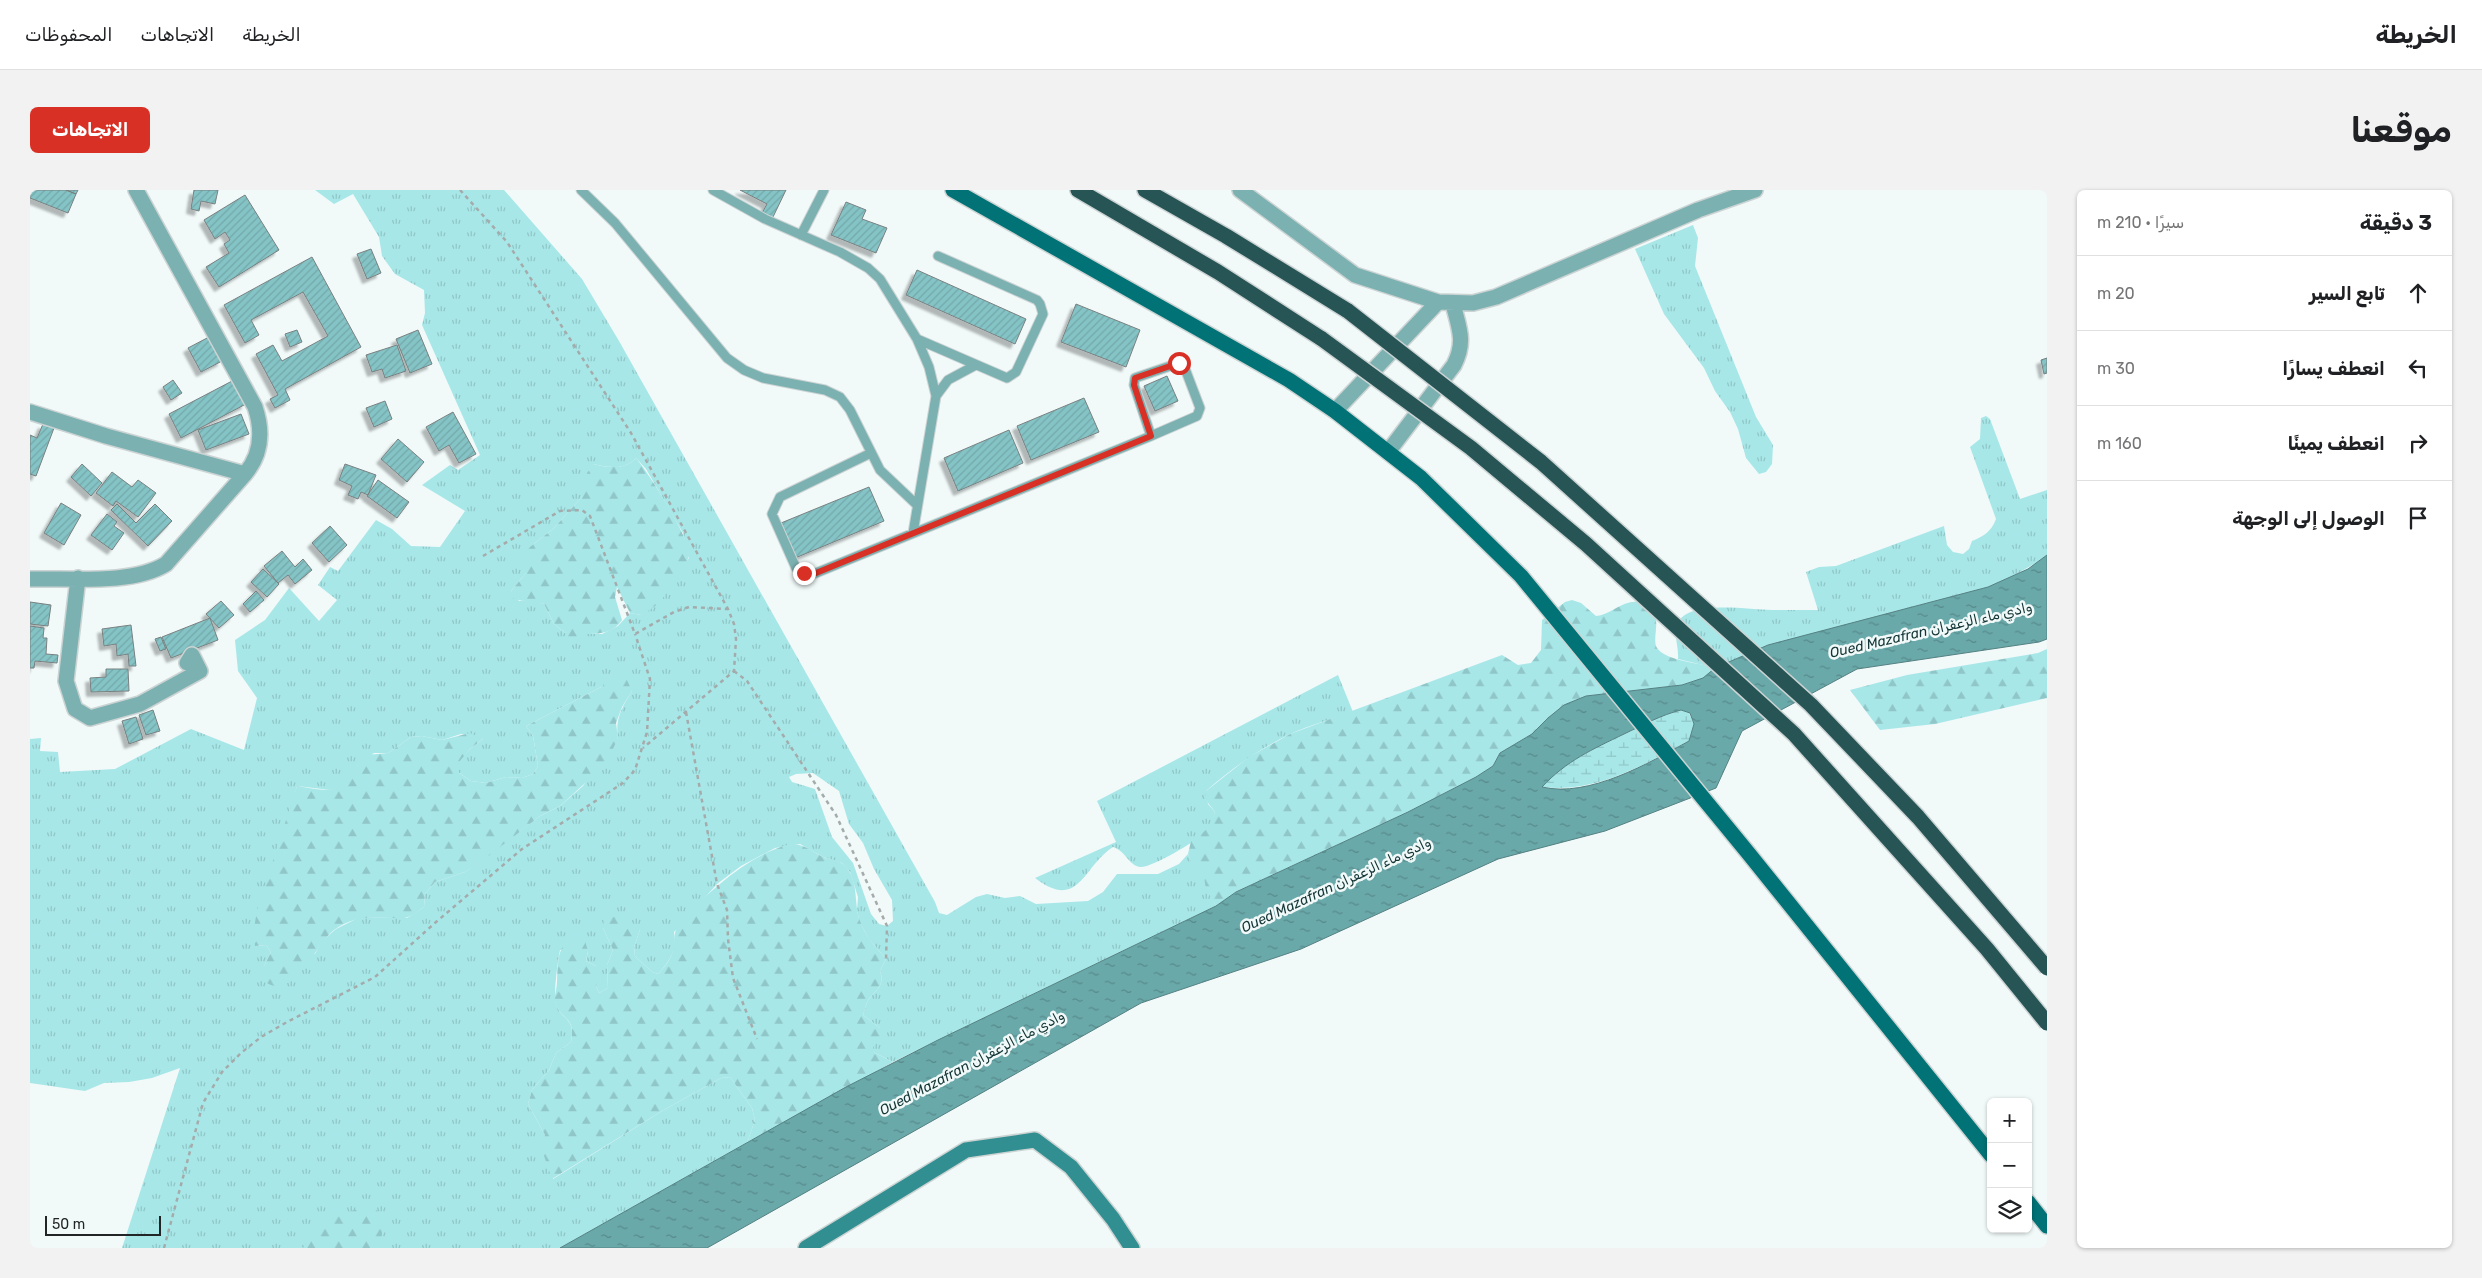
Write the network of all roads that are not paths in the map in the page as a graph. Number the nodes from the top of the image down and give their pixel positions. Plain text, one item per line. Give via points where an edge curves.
1 (136, 190) edge
2 (581, 190) edge
3 (713, 190) edge
4 (824, 190) edge
5 (953, 190) edge
6 (1078, 190) edge
7 (1145, 190) edge
8 (1240, 190) edge
9 (1755, 190) edge
10 (802, 235) junction
11 (938, 256) dead end
12 (1438, 302) junction
13 (1453, 304) junction
14 (917, 339) junction
15 (974, 366) junction
16 (936, 396) junction
17 (1335, 411) junction
18 (30, 412) edge
19 (1151, 436) junction
20 (1388, 452) junction
21 (871, 453) junction
22 (245, 474) junction
23 (917, 505) junction
24 (913, 533) junction
25 (78, 578) junction
26 (30, 579) edge
27 (188, 663) dead end
28 (2047, 968) edge
29 (2047, 1023) edge
30 (1987, 1151) edge
31 (2032, 1207) edge
32 (2047, 1226) edge
33 (806, 1248) edge
34 (1132, 1248) edge

1 - 22 street via 255,407 261,438 253,465
2 - 21 lane via 615,223 727,358 763,378 825,390 840,397
3 - 10 lane
4 - 10 lane
5 - 17 main road via 1289,380
6 - 29 highway, bridge via 1218,272 1322,339 1471,448 1572,532 1794,734 1987,949
7 - 28 highway, bridge via 1348,311 1542,462 1811,705 1918,816
8 - 12 street via 1355,275
9 - 13 street via 1698,210 1496,297
10 - 14 lane via 868,268 880,279
11 - 15 lane via 1037,300 1042,309 1041,319 1014,375 1002,378
12 - 13 street
12 - 17 street
13 - 20 street via 1462,337 1461,352
14 - 15 lane
14 - 16 lane via 929,367
15 - 16 lane via 948,380
16 - 23 lane
17 - 20 main road
18 - 22 street
19 - 19 lane via 1134,385 1135,378 1179,363 1184,366 1200,411 1197,416
19 - 24 lane
20 - 30 main road via 1450,504 1521,576
21 - 23 lane via 886,477
21 - 24 lane via 776,501 772,514 796,568 816,573
22 - 25 street via 166,564 132,577
23 - 24 lane
25 - 26 street
25 - 27 street via 66,681 75,709 90,718 140,704 200,671 192,655
31 - 32 main road
33 - 34 street via 966,1150 1035,1140 1071,1167

